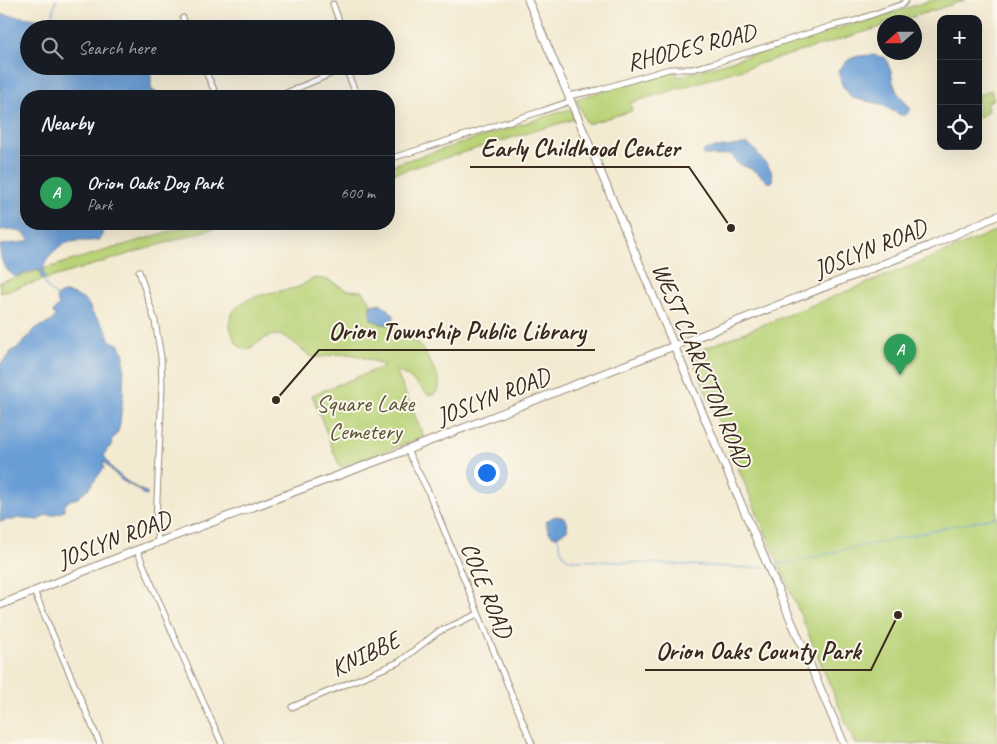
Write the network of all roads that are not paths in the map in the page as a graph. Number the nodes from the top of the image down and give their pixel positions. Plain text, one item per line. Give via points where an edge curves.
1 (528, 0) edge
2 (906, 0) edge
3 (333, 4) dead end
4 (339, 20) edge
5 (207, 75) edge
6 (327, 75) edge
7 (348, 75) edge
8 (214, 90) edge
9 (295, 90) edge
10 (355, 90) edge
11 (570, 99) junction
12 (395, 156) edge
13 (997, 216) edge
14 (139, 271) dead end
15 (674, 346) junction
16 (407, 450) junction
17 (158, 542) junction
18 (137, 550) junction
19 (34, 591) junction
20 (0, 605) edge
21 (478, 614) junction
22 (292, 707) dead end
23 (100, 744) edge
24 (222, 744) edge
25 (532, 744) edge
26 (844, 744) edge

1 - 11 street, WEST CLARKSTON ROAD
2 - 11 street, RHODES ROAD via 903,4 854,21 711,64 692,69 669,68
3 - 4 street
5 - 8 street
6 - 9 street
7 - 10 street
11 - 12 street, RHODES ROAD via 524,117
11 - 15 street, WEST CLARKSTON ROAD
13 - 15 street, JOSLYN ROAD
14 - 17 street via 156,321 161,356
15 - 16 street, JOSLYN ROAD
15 - 26 street, WEST CLARKSTON ROAD
16 - 17 street, JOSLYN ROAD
16 - 21 street, COLE ROAD via 428,491
17 - 18 street, JOSLYN ROAD
18 - 19 street, JOSLYN ROAD
18 - 24 street
19 - 20 street, JOSLYN ROAD
19 - 23 street
21 - 22 street, KNIBBE via 438,632 399,662
21 - 25 street, COLE ROAD

